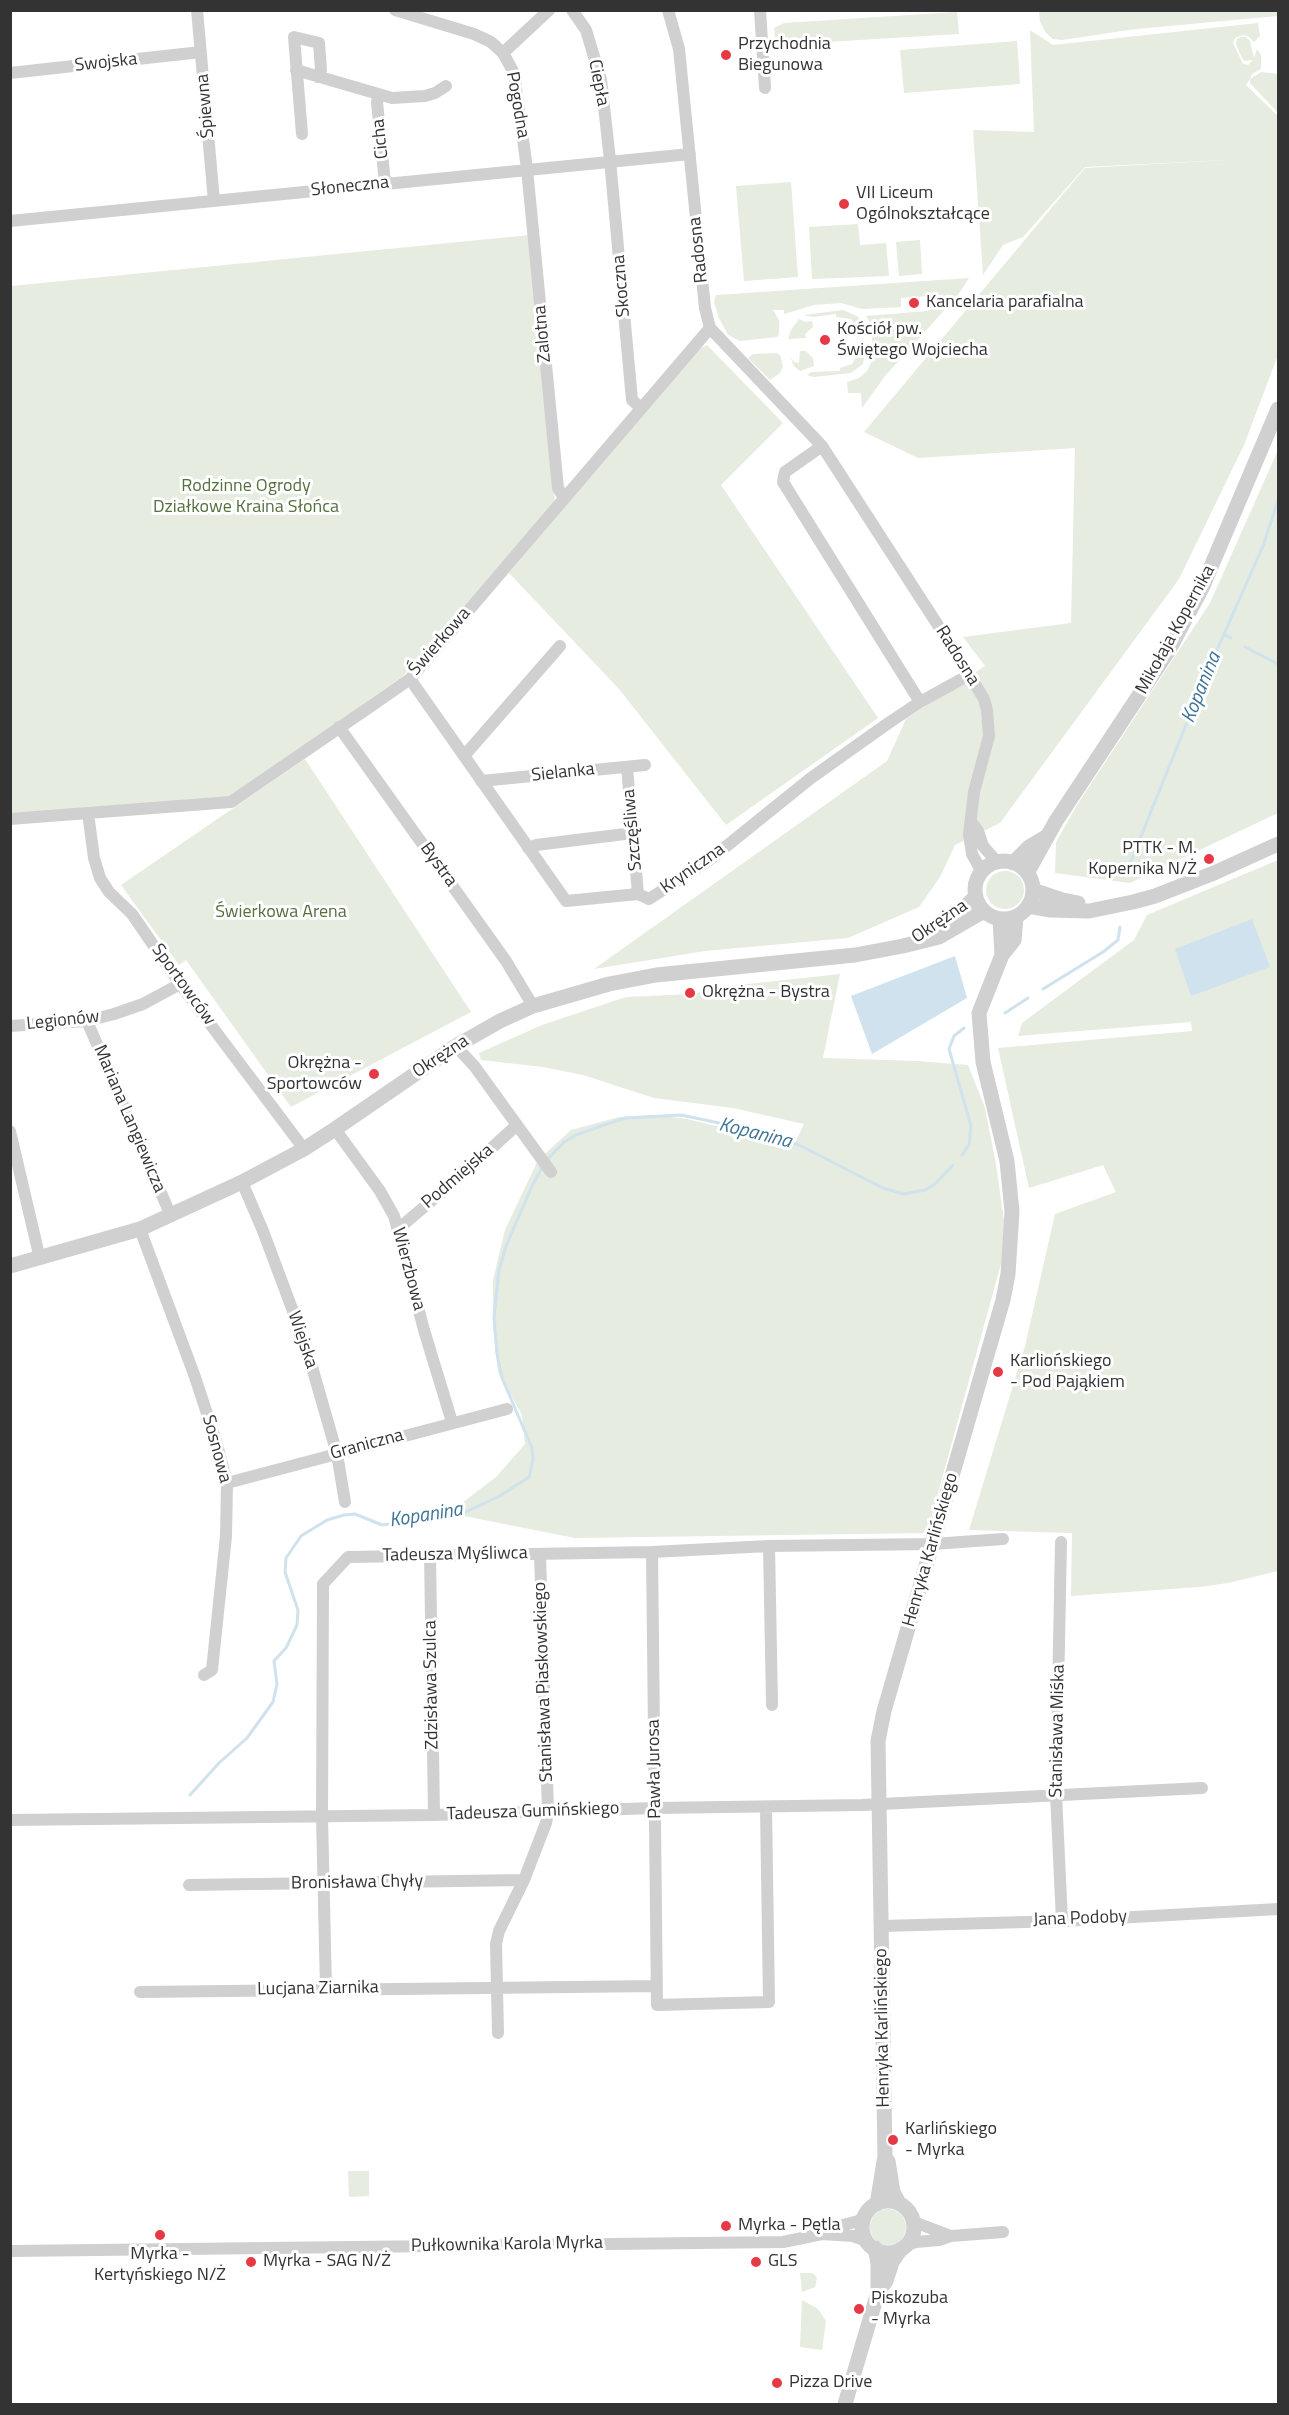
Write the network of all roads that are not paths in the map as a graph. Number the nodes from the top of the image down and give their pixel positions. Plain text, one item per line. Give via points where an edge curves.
1 (197, 10) edge
2 (395, 10) edge
3 (549, 10) edge
4 (572, 10) edge
5 (668, 10) edge
6 (760, 10) edge
7 (201, 52) junction
8 (503, 53) junction
9 (296, 70) junction
10 (10, 73) edge
11 (318, 77) junction
12 (446, 86) dead end
13 (765, 88) dead end
14 (379, 95) junction
15 (302, 134) dead end
16 (690, 154) junction
17 (610, 160) junction
18 (527, 169) junction
19 (385, 183) junction
20 (214, 201) junction
21 (10, 221) edge
22 (710, 328) junction
23 (640, 408) junction
24 (1278, 409) edge
25 (822, 446) junction
26 (564, 498) junction
27 (560, 646) dead end
28 (969, 675) junction
29 (410, 679) junction
30 (920, 702) junction
31 (339, 727) junction
32 (464, 756) junction
33 (645, 765) dead end
34 (627, 766) junction
35 (481, 781) junction
36 (88, 813) junction
37 (10, 819) edge
38 (972, 823) junction
39 (633, 833) junction
40 (1046, 837) junction
41 (1278, 844) edge
42 (528, 848) junction
43 (997, 862) junction
44 (1013, 863) junction
45 (982, 872) junction
46 (1027, 873) junction
47 (1033, 891) junction
48 (638, 894) junction
49 (976, 896) junction
50 (1111, 906) junction
51 (984, 911) junction
52 (1022, 911) junction
53 (1000, 919) junction
54 (903, 946) junction
55 (1002, 955) junction
56 (180, 984) junction
57 (533, 1006) junction
58 (87, 1021) junction
59 (10, 1026) edge
60 (456, 1046) junction
61 (517, 1125) junction
62 (335, 1129) junction
63 (10, 1131) edge
64 (304, 1149) junction
65 (551, 1172) dead end
66 (242, 1182) junction
67 (171, 1216) junction
68 (398, 1228) junction
69 (140, 1229) junction
70 (40, 1259) junction
71 (10, 1266) edge
72 (507, 1409) dead end
73 (452, 1422) junction
74 (337, 1454) junction
75 (227, 1483) junction
76 (345, 1502) dead end
77 (1003, 1539) dead end
78 (1061, 1542) dead end
79 (933, 1544) junction
80 (769, 1546) junction
81 (652, 1552) junction
82 (430, 1554) junction
83 (540, 1554) junction
84 (204, 1675) dead end
85 (772, 1705) dead end
86 (1202, 1788) dead end
87 (1056, 1794) junction
88 (879, 1804) junction
89 (766, 1807) junction
90 (656, 1808) junction
91 (548, 1811) junction
92 (434, 1815) junction
93 (321, 1817) junction
94 (10, 1820) edge
95 (524, 1880) junction
96 (322, 1883) junction
97 (189, 1885) dead end
98 (1278, 1909) edge
99 (1062, 1921) junction
100 (882, 1926) junction
101 (657, 1986) junction
102 (497, 1987) junction
103 (326, 1989) junction
104 (140, 1992) dead end
105 (498, 2033) dead end
106 (885, 2156) junction
107 (877, 2204) junction
108 (899, 2204) junction
109 (865, 2217) junction
110 (914, 2222) junction
111 (1003, 2232) dead end
112 (822, 2234) junction
113 (951, 2236) junction
114 (871, 2245) junction
115 (904, 2247) junction
116 (10, 2251) edge
117 (878, 2292) junction
118 (845, 2404) edge

1 - 7 street, Śpiewna
2 - 8 street, Pogodna via 474,34 492,42
3 - 8 street
4 - 17 street, Ciepła via 586,30 601,80
5 - 16 street, Radosna via 679,48
6 - 13 street
7 - 10 street, Swojska
7 - 20 street, Śpiewna
8 - 18 street, Pogodna via 518,86
9 - 11 street, Cicha
9 - 11 street via 294,37 319,42
9 - 15 street
11 - 14 street, Cicha
12 - 14 street, Cicha via 425,96 400,99
14 - 19 street, Cicha
16 - 17 street, Słoneczna
16 - 22 street, Radosna
17 - 18 street, Słoneczna
17 - 23 street, Skoczna via 632,400
18 - 19 street, Słoneczna
18 - 26 street, Zalotna via 558,488
19 - 20 street, Słoneczna
20 - 21 street, Słoneczna
22 - 23 street, Świerkowa
22 - 25 street, Radosna
23 - 26 street, Świerkowa
24 - 40 street, Mikołaja Kopernika via 1202,588 1169,650
25 - 28 street, Radosna
25 - 30 street via 785,472 783,482
26 - 29 street, Świerkowa
27 - 32 street
28 - 30 street, Kryniczna
28 - 38 street, Radosna via 984,699 988,736 974,792
29 - 31 street, Świerkowa
29 - 32 street, Kryniczna
30 - 48 street, Kryniczna via 811,778 708,861 650,900
31 - 36 street, Świerkowa via 231,802
31 - 57 street, Bystra via 503,957
32 - 35 street, Kryniczna
33 - 34 street, Sielanka
34 - 35 street, Sielanka
34 - 39 street, Szczęśliwa
35 - 42 street, Kryniczna
36 - 37 street, Świerkowa
36 - 56 street, Sportowców via 100,878 132,914
38 - 43 street
38 - 45 street, Radosna via 970,846
39 - 42 street
39 - 48 street, Szczęśliwa
40 - 44 street, Mikołaja Kopernika
40 - 46 street, Mikołaja Kopernika
41 - 50 street via 1155,896
42 - 48 street, Kryniczna via 566,901
43 - 44 street
43 - 45 street
44 - 46 street
45 - 49 street
46 - 47 street
47 - 50 street via 1072,902
47 - 52 street
49 - 51 street
49 - 54 street, Okrężna via 959,913
50 - 52 street via 1089,911
51 - 53 street
51 - 54 street, Okrężna via 939,937
52 - 53 street
52 - 55 street, Henryka Karlińskiego via 1014,940
53 - 55 street, Henryka Karlińskiego
54 - 57 street, Okrężna via 855,955 656,975
55 - 79 street, Henryka Karlińskiego via 979,1013 983,1062 1007,1161 1012,1212 1008,1274
56 - 58 street, Legionów via 143,1004
56 - 64 street, Sportowców
57 - 60 street, Okrężna
58 - 59 street, Legionów
58 - 67 street, Mariana Langiewicza
60 - 61 street
60 - 62 street, Okrężna
61 - 65 street
61 - 68 street, Podmiejska
62 - 64 street, Okrężna
62 - 68 street, Wierzbowa via 380,1191
63 - 70 street
64 - 66 street, Okrężna
66 - 67 street, Okrężna
66 - 74 street, Wiejska via 306,1346
67 - 69 street, Okrężna
68 - 73 street, Wierzbowa
69 - 70 street, Okrężna
69 - 75 street, Sosnowa via 195,1377
70 - 71 street, Okrężna
72 - 73 street, Graniczna
73 - 74 street, Graniczna
74 - 75 street, Graniczna
74 - 76 street, Wiejska
75 - 84 street, Sosnowa via 226,1536 212,1670
77 - 79 street, Tadeusza Myśliwca
78 - 87 street, Stanisława Miśka
79 - 80 street, Tadeusza Myśliwca
79 - 88 street, Henryka Karlińskiego via 880,1728
80 - 81 street, Tadeusza Myśliwca
80 - 85 street
81 - 83 street, Tadeusza Myśliwca
81 - 90 street, Pawła Jurosa
82 - 83 street, Tadeusza Myśliwca
82 - 92 street, Zdzisława Szulca
82 - 93 street, Tadeusza Myśliwca via 348,1557 323,1584
83 - 91 street, Stanisława Piaskowskiego
86 - 87 street, Tadeusza Gumińskiego
87 - 88 street, Tadeusza Gumińskiego
87 - 99 street, Stanisława Miśka
88 - 89 street, Tadeusza Gumińskiego
88 - 100 street, Henryka Karlińskiego
89 - 90 street, Tadeusza Gumińskiego
89 - 101 street via 769,2002 657,2005
90 - 91 street, Tadeusza Gumińskiego
90 - 101 street, Pawła Jurosa
91 - 92 street, Tadeusza Gumińskiego
91 - 95 street, Stanisława Piaskowskiego
92 - 93 street, Tadeusza Gumińskiego
93 - 94 street, Tadeusza Gumińskiego
93 - 96 street, Tadeusza Myśliwca
95 - 96 street, Bronisława Chyły
95 - 102 street, Stanisława Piaskowskiego via 499,1931
96 - 97 street, Bronisława Chyły
96 - 103 street, Tadeusza Myśliwca
98 - 99 street, Jana Podoby
99 - 100 street, Jana Podoby
100 - 106 street, Henryka Karlińskiego
101 - 102 street, Lucjana Ziarnika
102 - 103 street, Lucjana Ziarnika
102 - 105 street, Stanisława Piaskowskiego
103 - 104 street, Lucjana Ziarnika
106 - 107 street, Henryka Karlińskiego
106 - 108 street, Henryka Karlińskiego
107 - 108 street
107 - 109 street
108 - 110 street via 908,2209
109 - 112 street, Pułkownika Karola Myrka
109 - 114 street via 863,2229
110 - 113 street
110 - 115 street via 914,2231
111 - 113 street
112 - 114 street, Pułkownika Karola Myrka via 853,2236
112 - 116 street, Pułkownika Karola Myrka via 783,2242
113 - 115 street
114 - 115 street via 886,2253
114 - 117 street via 878,2263
115 - 117 street
117 - 118 street

